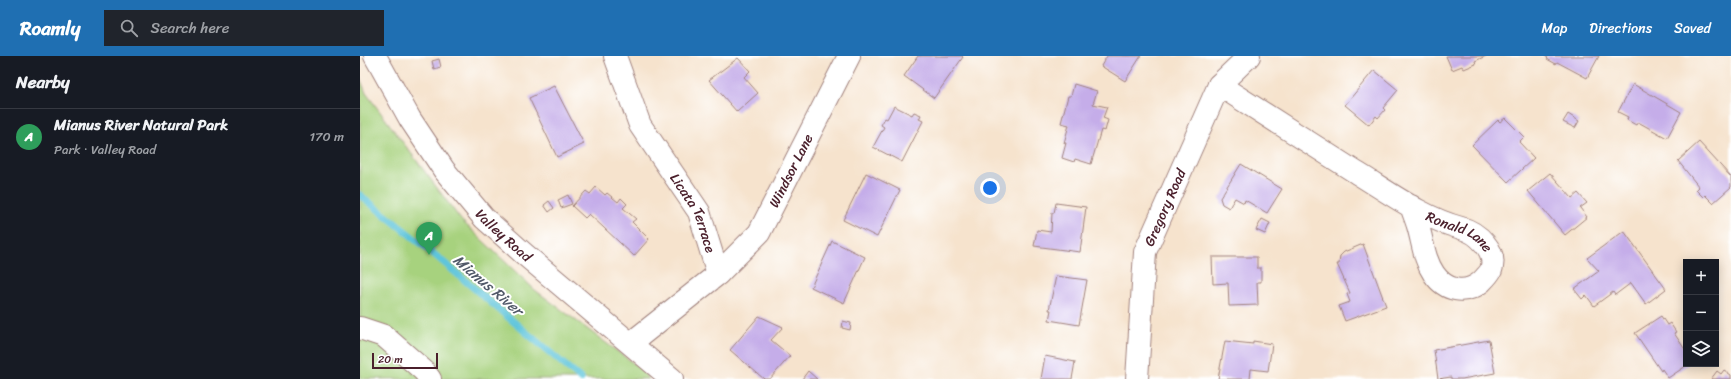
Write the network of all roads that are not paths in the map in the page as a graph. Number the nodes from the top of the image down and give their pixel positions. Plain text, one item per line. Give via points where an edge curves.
1 (375, 56) edge
2 (615, 56) edge
3 (849, 56) edge
4 (1249, 56) edge
5 (1219, 85) junction
6 (1410, 206) dead end
7 (718, 274) junction
8 (360, 328) edge
9 (630, 343) junction
10 (430, 379) edge
11 (672, 379) edge
12 (1137, 379) edge

1 - 9 street, Valley Road via 410,119 444,170 484,218
2 - 7 street, Licata Terrace via 640,125 699,212
3 - 7 street, Windsor Lane via 759,233
4 - 5 street, Gregory Road
5 - 6 street, Ronald Lane
5 - 12 street, Gregory Road via 1145,252
7 - 9 street
8 - 10 street via 384,336
9 - 11 street, Valley Road

